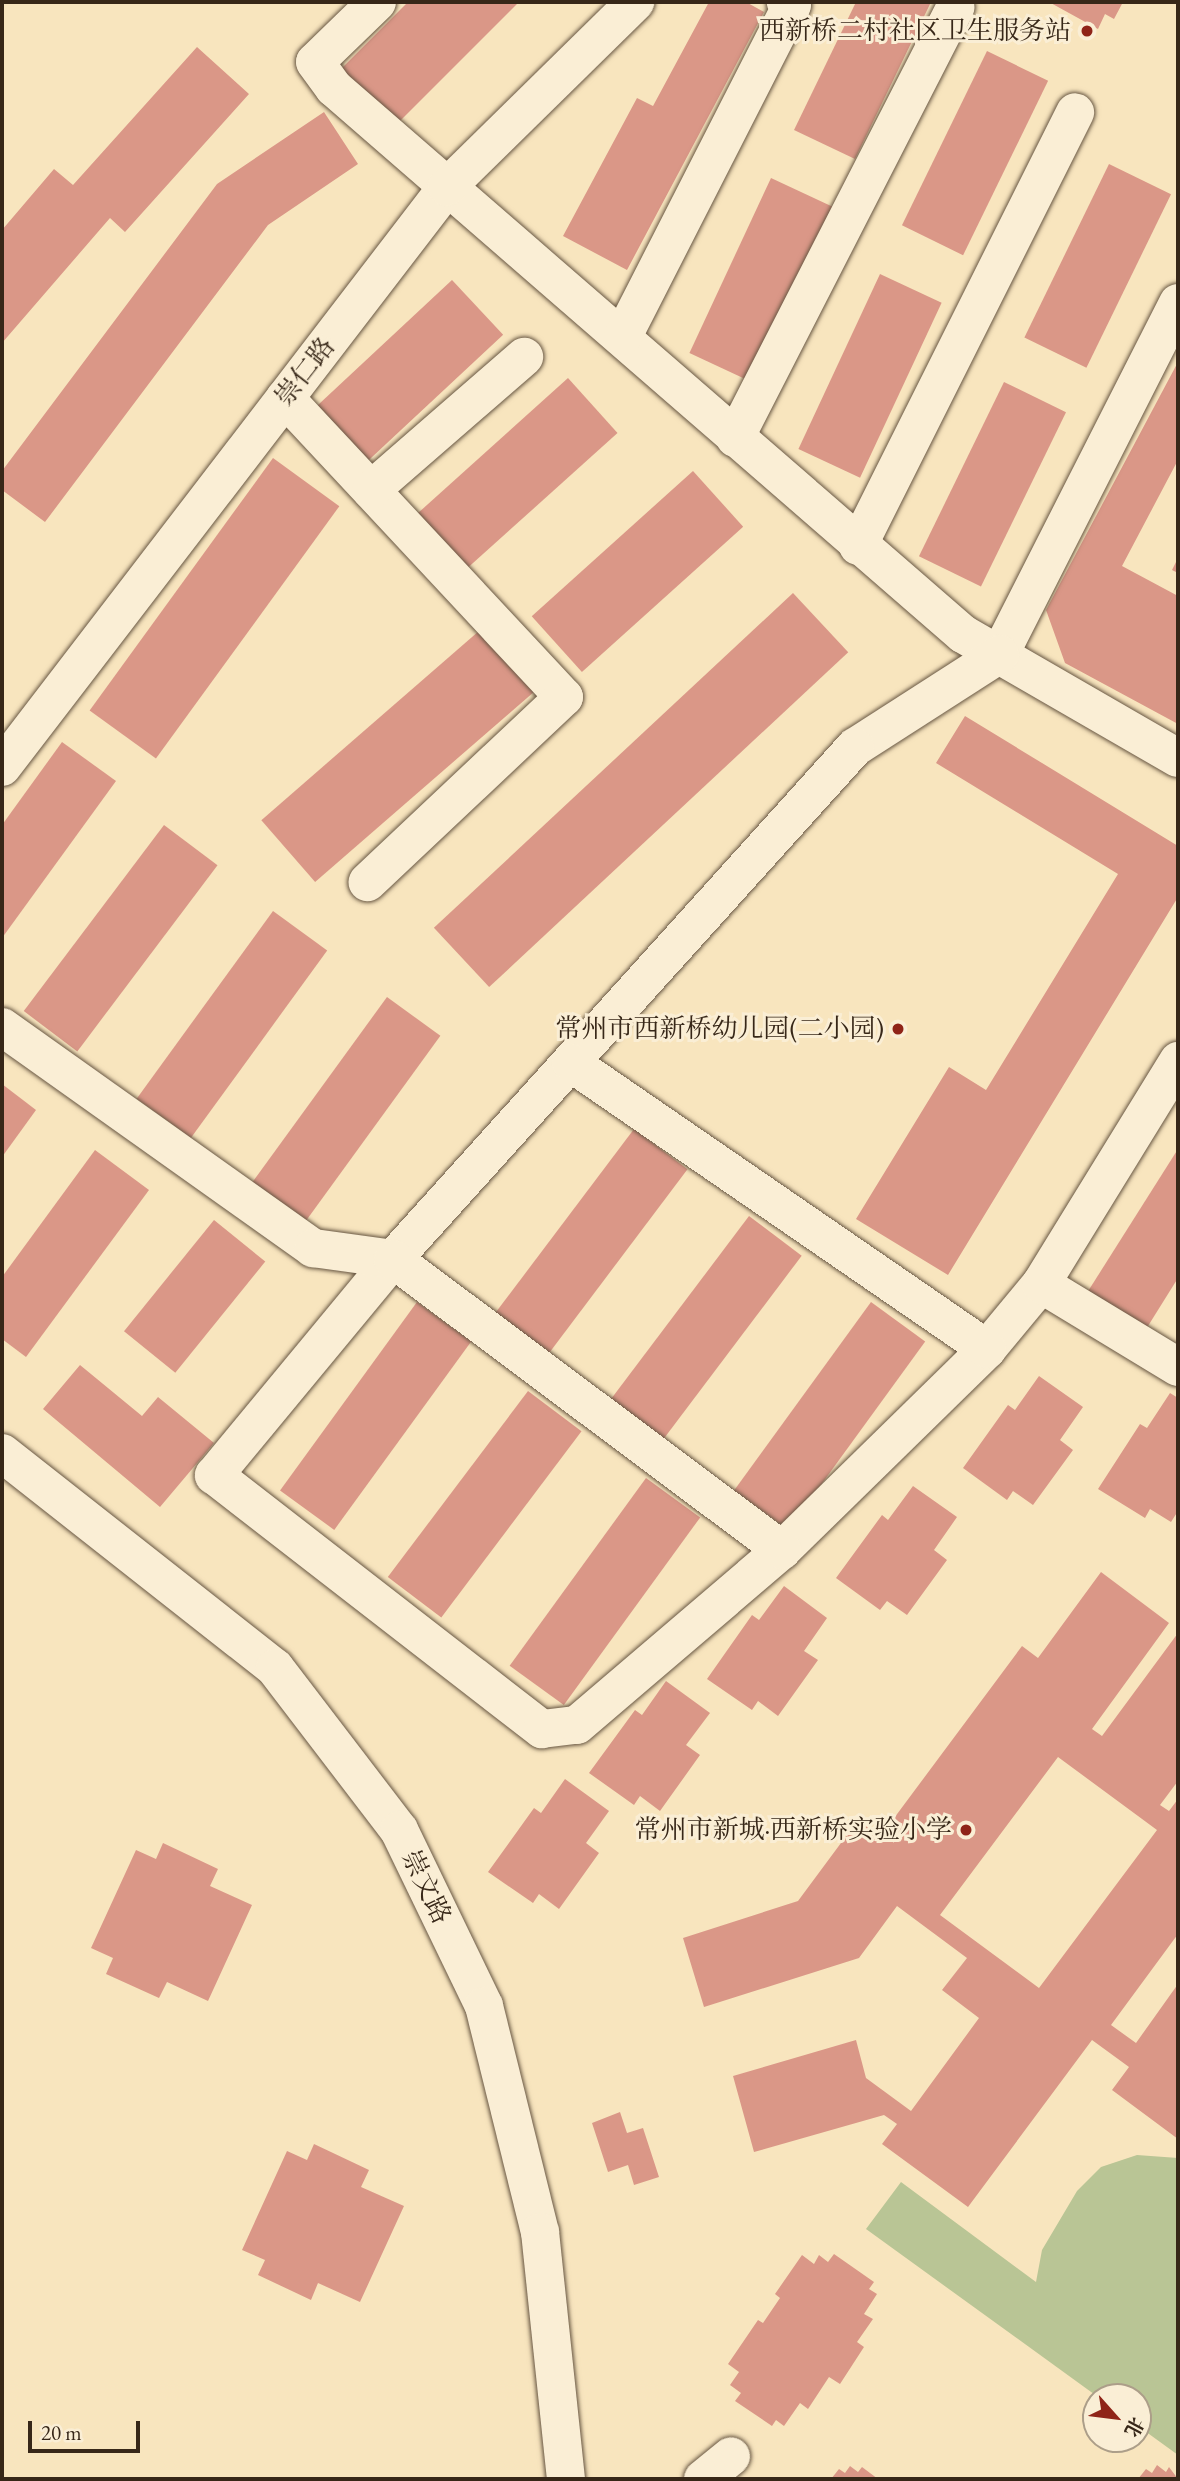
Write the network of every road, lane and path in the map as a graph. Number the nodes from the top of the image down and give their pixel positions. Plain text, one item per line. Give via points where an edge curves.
1 (377, 2) edge
2 (635, 2) edge
3 (786, 2) edge
4 (956, 7) dead end
5 (1075, 112) dead end
6 (447, 187) junction
7 (1178, 303) edge
8 (623, 336) junction
9 (524, 357) dead end
10 (285, 398) junction
11 (735, 438) junction
12 (371, 490) junction
13 (858, 546) junction
14 (1000, 654) junction
15 (1178, 758) edge
16 (2, 766) edge
17 (368, 882) dead end
18 (2, 1027) edge
19 (1178, 1061) edge
20 (571, 1063) junction
21 (393, 1259) junction
22 (1041, 1284) junction
23 (987, 1349) junction
24 (1173, 1352) edge
25 (2, 1453) edge
26 (782, 1550) junction
27 (566, 2479) edge

1 - 6 street via 315,62 334,88
2 - 6 street, 崇仁路
3 - 8 street via 792,5
4 - 11 street
5 - 13 street
6 - 8 street
6 - 10 street, 崇仁路
7 - 14 street
8 - 11 street
9 - 12 street
10 - 12 street
10 - 16 street, 崇仁路
11 - 13 street
12 - 17 street via 565,697
13 - 14 street via 963,635
14 - 15 street
14 - 20 street via 855,747
18 - 21 street via 313,1248
19 - 22 street
20 - 21 street
20 - 23 street
21 - 26 street
21 - 26 street via 214,1475 542,1729 577,1725
22 - 23 street
22 - 24 street
23 - 26 street
25 - 27 street, 崇文路 via 275,1668 398,1830 484,2006 540,2232

